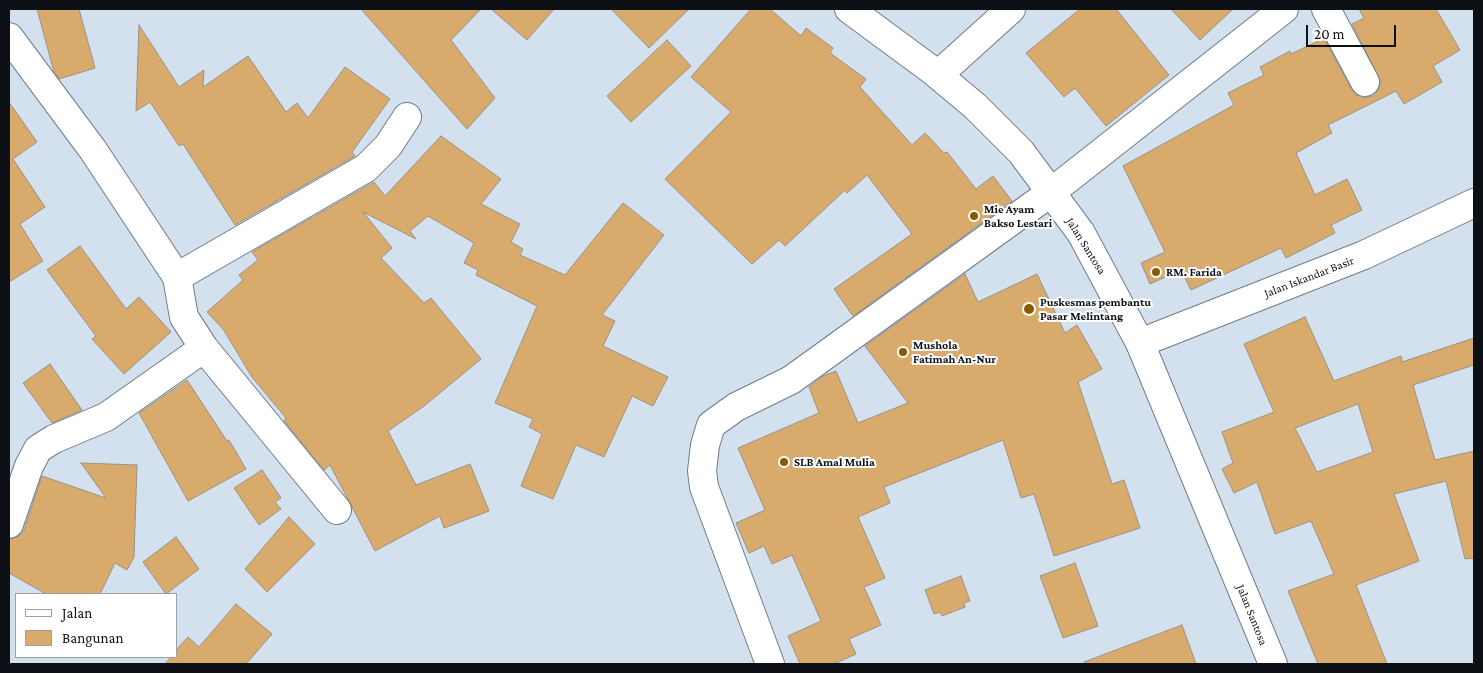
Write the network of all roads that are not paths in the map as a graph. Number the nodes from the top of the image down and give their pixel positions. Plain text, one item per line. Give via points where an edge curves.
1 (849, 9) edge
2 (1011, 9) edge
3 (1284, 9) edge
4 (1326, 9) edge
5 (9, 37) edge
6 (938, 75) junction
7 (1365, 82) dead end
8 (407, 117) dead end
9 (1050, 194) junction
10 (1474, 203) edge
11 (177, 277) junction
12 (1140, 342) junction
13 (204, 348) junction
14 (338, 510) dead end
15 (9, 524) edge
16 (770, 664) edge
17 (1273, 664) edge

1 - 6 street, Jalan Santosa
2 - 6 street
3 - 9 street
4 - 7 street
5 - 11 street via 93,150
6 - 9 street, Jalan Santosa via 1021,152
8 - 11 street via 388,146 366,168
9 - 12 street, Jalan Santosa via 1081,233
9 - 16 street via 790,380 736,407 711,426 702,471 704,487
10 - 12 street, Jalan Iskandar Basir via 1364,255
11 - 13 street via 184,317
12 - 17 street, Jalan Santosa
13 - 14 street
13 - 15 street via 106,418 38,449

